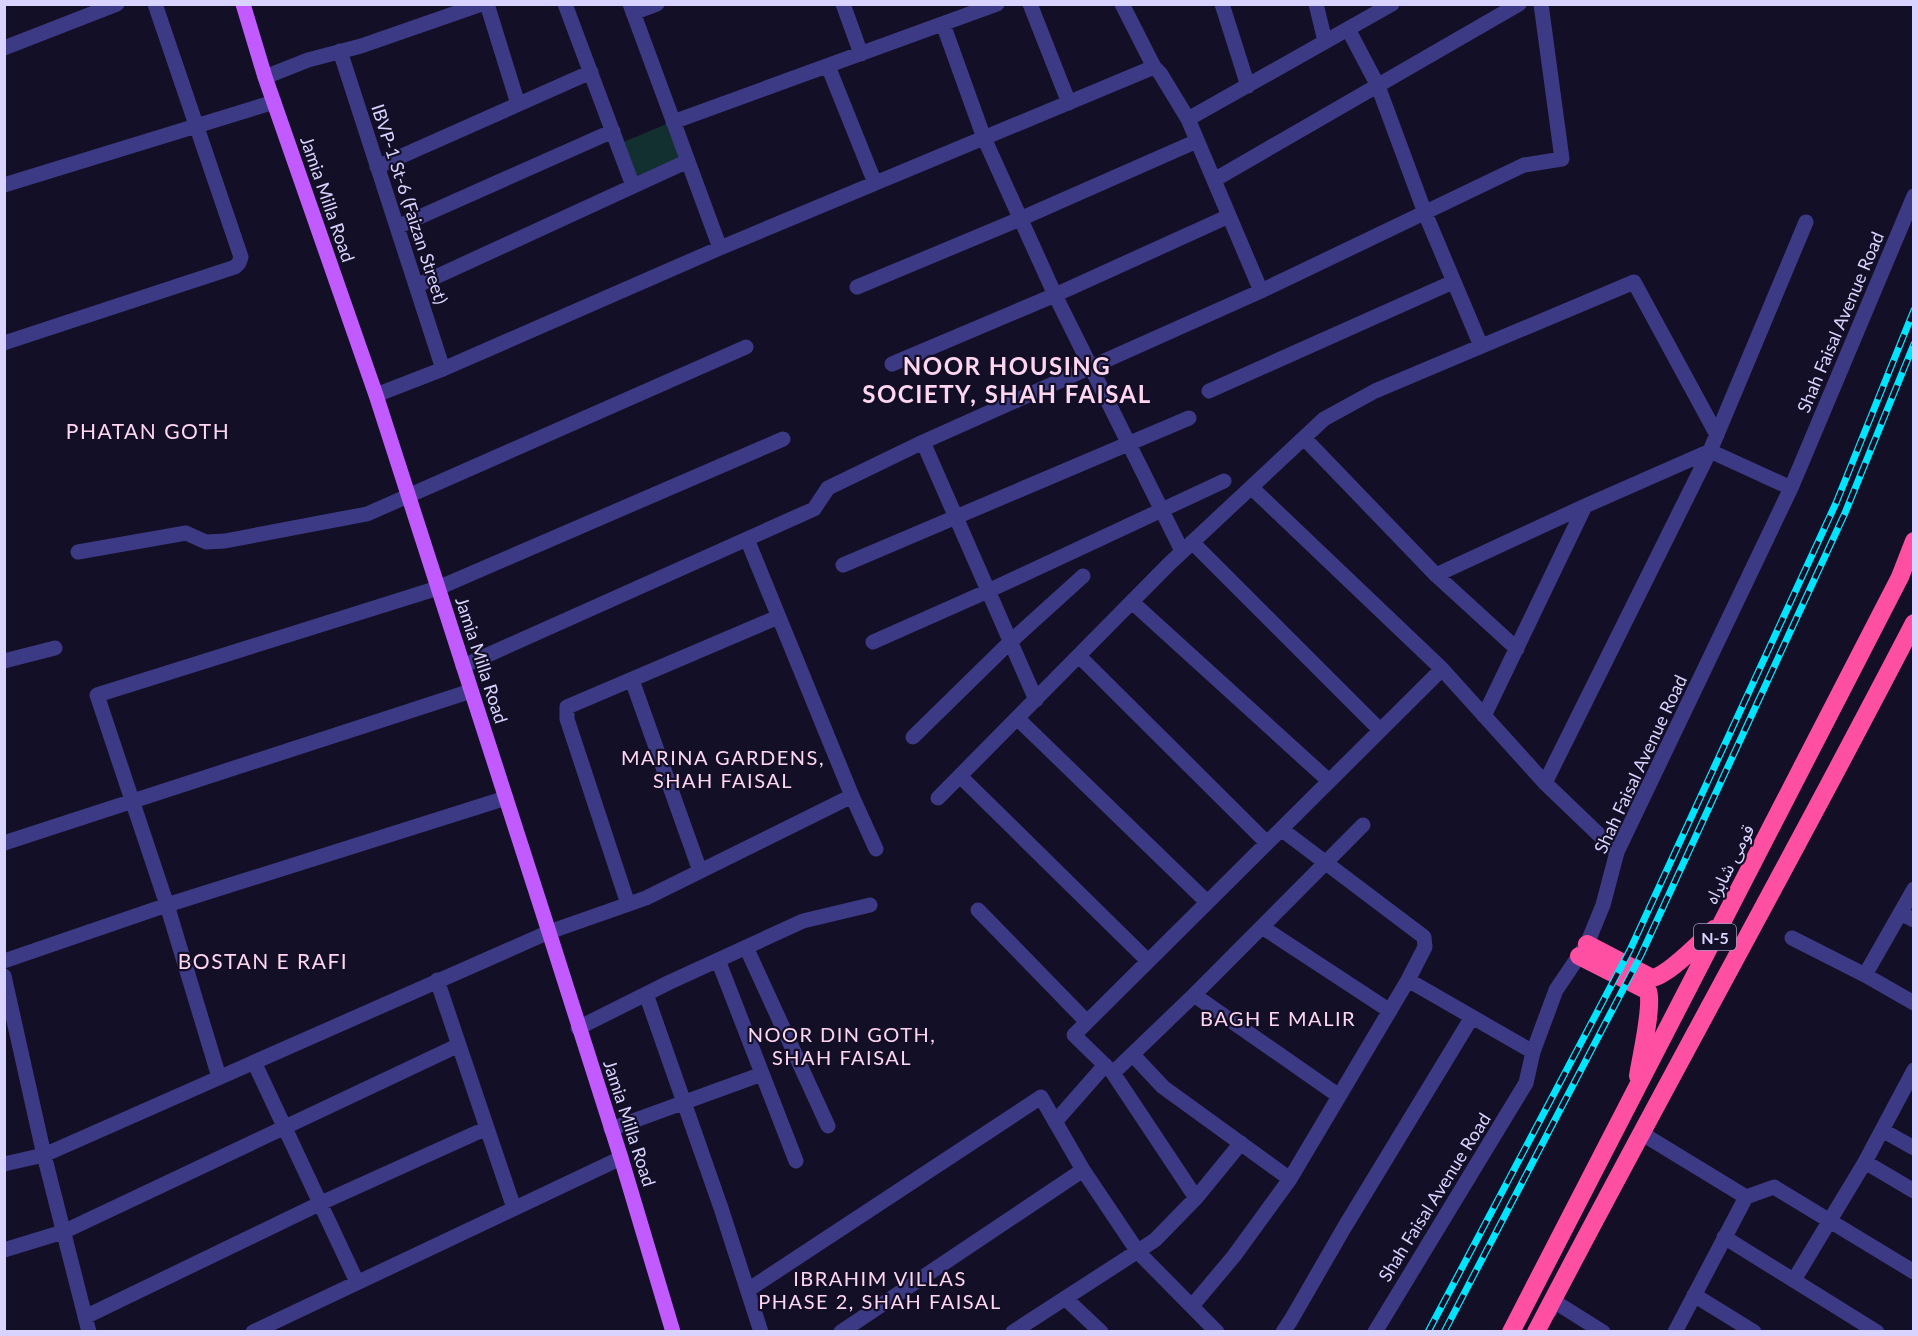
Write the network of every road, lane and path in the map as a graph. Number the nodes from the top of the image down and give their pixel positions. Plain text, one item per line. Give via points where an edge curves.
1 (117, 4) edge
2 (155, 4) edge
3 (243, 4) edge
4 (482, 4) edge
5 (487, 4) edge
6 (565, 4) edge
7 (657, 4) edge
8 (843, 4) edge
9 (998, 4) edge
10 (1030, 4) edge
11 (1122, 4) edge
12 (1222, 4) edge
13 (1316, 4) edge
14 (1392, 4) edge
15 (1519, 4) edge
16 (1541, 4) edge
17 (631, 9) edge
18 (943, 24) junction
19 (1348, 29) junction
20 (1325, 41) junction
21 (4, 48) edge
22 (340, 51) junction
23 (861, 54) junction
24 (828, 66) junction
25 (1154, 67) junction
26 (591, 72) junction
27 (265, 77) junction
28 (1248, 86) junction
29 (1378, 86) junction
30 (274, 102) junction
31 (1069, 103) junction
32 (518, 104) junction
33 (1188, 119) junction
34 (674, 122) junction
35 (196, 126) junction
36 (613, 131) junction
37 (984, 138) junction
38 (1197, 141) junction
39 (688, 160) junction
40 (377, 167) junction
41 (1214, 180) junction
42 (875, 183) junction
43 (4, 185) edge
44 (633, 186) junction
45 (1914, 196) edge
46 (1425, 213) junction
47 (1229, 216) junction
48 (1020, 219) junction
49 (1806, 222) dead end
50 (397, 228) junction
51 (720, 248) junction
52 (1454, 282) junction
53 (422, 284) junction
54 (856, 287) dead end
55 (1261, 291) junction
56 (1055, 295) junction
57 (4, 343) edge
58 (746, 346) dead end
59 (1480, 346) junction
60 (892, 364) dead end
61 (1091, 367) junction
62 (443, 369) junction
63 (1209, 391) dead end
64 (376, 396) junction
65 (1189, 418) dead end
66 (1717, 435) junction
67 (1304, 438) junction
68 (783, 439) dead end
69 (923, 442) junction
70 (1130, 444) junction
71 (1710, 451) junction
72 (1224, 481) dead end
73 (1252, 488) junction
74 (1791, 488) junction
75 (408, 497) junction
76 (1585, 506) junction
77 (1161, 509) junction
78 (956, 518) junction
79 (747, 539) junction
80 (1914, 541) edge
81 (1187, 547) junction
82 (78, 552) dead end
83 (843, 565) dead end
84 (1436, 575) junction
85 (1083, 576) dead end
86 (438, 588) junction
87 (988, 591) junction
88 (1132, 602) junction
89 (778, 617) junction
90 (1914, 623) edge
91 (873, 642) dead end
92 (1010, 642) junction
93 (55, 648) dead end
94 (1517, 649) junction
95 (1079, 656) junction
96 (4, 661) edge
97 (463, 666) junction
98 (1442, 669) junction
99 (632, 680) junction
100 (471, 691) junction
101 (1036, 700) junction
102 (1484, 716) junction
103 (1018, 718) junction
104 (1380, 730) junction
105 (913, 737) dead end
106 (960, 776) junction
107 (1329, 781) junction
108 (1545, 783) junction
109 (852, 796) junction
110 (506, 798) junction
111 (938, 798) dead end
112 (132, 802) junction
113 (1363, 825) dead end
114 (1281, 829) junction
115 (4, 843) edge
116 (1267, 843) junction
117 (876, 849) dead end
118 (1617, 852) junction
119 (1327, 862) junction
120 (700, 871) junction
121 (1914, 889) edge
122 (1207, 902) junction
123 (628, 904) junction
124 (167, 905) junction
125 (870, 905) dead end
126 (978, 910) dead end
127 (1907, 916) edge
128 (1723, 921) junction
129 (1262, 927) junction
130 (549, 932) junction
131 (1792, 938) dead end
132 (746, 947) junction
133 (1583, 950) junction
134 (718, 960) junction
135 (4, 961) edge
136 (1148, 961) junction
137 (1864, 975) junction
138 (4, 976) edge
139 (1408, 980) junction
140 (437, 981) junction
141 (646, 994) junction
142 (1194, 995) junction
143 (1914, 1003) edge
144 (1390, 1011) junction
145 (1472, 1017) junction
146 (1087, 1022) junction
147 (578, 1028) junction
148 (459, 1045) junction
149 (1533, 1052) junction
150 (1133, 1055) junction
151 (254, 1062) junction
152 (1109, 1069) junction
153 (1913, 1072) edge
154 (762, 1074) junction
155 (219, 1077) junction
156 (1636, 1089) junction
157 (1339, 1096) junction
158 (684, 1104) junction
159 (1055, 1122) junction
160 (828, 1126) dead end
161 (284, 1128) junction
162 (487, 1128) junction
163 (612, 1129) junction
164 (1882, 1130) junction
165 (1641, 1132) junction
166 (1241, 1143) junction
167 (1914, 1148) edge
168 (44, 1155) junction
169 (621, 1158) junction
170 (796, 1161) dead end
171 (1865, 1162) junction
172 (4, 1164) edge
173 (1083, 1170) junction
174 (1290, 1179) junction
175 (1914, 1191) edge
176 (1746, 1197) junction
177 (1196, 1198) junction
178 (321, 1203) junction
179 (514, 1208) junction
180 (1830, 1220) junction
181 (63, 1232) junction
182 (1724, 1237) junction
183 (4, 1250) edge
184 (1138, 1252) junction
185 (1914, 1272) edge
186 (1794, 1280) junction
187 (357, 1282) junction
188 (748, 1290) junction
189 (1694, 1295) junction
190 (1065, 1298) junction
191 (1552, 1300) junction
192 (1192, 1306) junction
193 (87, 1324) edge
194 (253, 1332) edge
195 (673, 1332) edge
196 (761, 1332) edge
197 (841, 1332) edge
198 (1013, 1332) edge
199 (1101, 1332) edge
200 (1217, 1332) edge
201 (1282, 1332) edge
202 (1375, 1332) edge
203 (1511, 1332) edge
204 (1536, 1332) edge
205 (1545, 1332) edge
206 (1603, 1332) edge
207 (1675, 1332) edge
208 (1754, 1332) edge
209 (1877, 1332) edge

1 - 21 street
2 - 35 street
3 - 27 main road, Jamia Milla Road
4 - 22 street
5 - 32 street
6 - 26 street
7 - 17 street
8 - 23 street
9 - 18 street
10 - 31 street
11 - 25 street
12 - 28 street
13 - 20 street
14 - 19 street
15 - 29 street
16 - 46 street via 1562,159 1524,165
17 - 34 street
18 - 23 street
18 - 37 street
19 - 20 street
19 - 29 street
20 - 28 street
22 - 27 street
22 - 40 street, IBVP-1 St-6 (Faizan Street)
23 - 24 street
24 - 34 street
24 - 42 street
25 - 31 street
25 - 33 street
26 - 32 street
26 - 36 street
27 - 30 main road, Jamia Milla Road
28 - 33 street
29 - 41 street
29 - 46 street
30 - 35 street
30 - 64 main road, Jamia Milla Road
31 - 37 street
32 - 40 street
33 - 38 street
34 - 39 street
35 - 43 street
35 - 57 street via 241,257 239,263
36 - 44 street
36 - 50 street
37 - 42 street
37 - 48 street
38 - 41 street
38 - 48 street
39 - 44 street
39 - 51 street
39 - 53 street
40 - 50 street, IBVP-1 St-6 (Faizan Street)
41 - 47 street
42 - 51 street
44 - 53 street
45 - 74 street, Shah Faisal Avenue Road
46 - 52 street
46 - 55 street
47 - 55 street
47 - 56 street
48 - 54 street
48 - 56 street
49 - 66 street
50 - 53 street, IBVP-1 St-6 (Faizan Street)
51 - 62 street
52 - 59 street
52 - 63 street
53 - 62 street, IBVP-1 St-6 (Faizan Street)
55 - 61 street
56 - 60 street
56 - 61 street
58 - 75 street
59 - 66 street via 1634,282
59 - 67 street via 1375,391 1324,419
61 - 69 street
61 - 70 street
62 - 64 street
64 - 75 main road, Jamia Milla Road
65 - 70 street
66 - 71 street
67 - 73 street
67 - 84 street
68 - 86 street
69 - 78 street
69 - 79 street via 828,488 814,510
70 - 77 street
70 - 78 street
71 - 74 street
71 - 76 street
71 - 108 street
72 - 77 street
73 - 81 street
73 - 98 street
74 - 118 street, Shah Faisal Avenue Road
75 - 82 street via 367,514 225,541 206,542 186,533
75 - 86 main road, Jamia Milla Road
76 - 84 street
76 - 94 street
77 - 81 street
77 - 87 street
78 - 83 street
78 - 87 street
79 - 89 street
79 - 97 street
80 - 128 highway, قومی شاہراہ / N-5 via 1900,577
81 - 88 street
81 - 104 street
84 - 94 street
85 - 92 street
86 - 97 main road, Jamia Milla Road
86 - 112 street via 97,695
87 - 91 street
87 - 92 street
88 - 95 street
88 - 107 street
89 - 99 street
89 - 109 street
90 - 165 highway, N-5
92 - 101 street
92 - 105 street
93 - 96 street
94 - 102 street
95 - 101 street
95 - 116 street
97 - 100 main road, Jamia Milla Road
98 - 102 street
98 - 104 street
99 - 120 street
99 - 123 street via 567,707 566,713
100 - 110 main road, Jamia Milla Road
100 - 112 street
101 - 103 street
102 - 108 street
103 - 106 street
103 - 122 street
104 - 107 street
106 - 111 street
106 - 136 street
107 - 114 street
108 - 118 street
109 - 117 street
109 - 120 street
110 - 124 street
110 - 130 main road, Jamia Milla Road
112 - 115 street
112 - 124 street
113 - 119 street
114 - 116 street
114 - 119 street
116 - 122 street
118 - 133 street, Shah Faisal Avenue Road via 1603,905
119 - 129 street
119 - 139 street via 1424,937 1425,947
120 - 123 street
121 - 127 street
122 - 136 street
123 - 130 street
124 - 135 street
124 - 155 street
125 - 132 street via 803,921
126 - 146 street
127 - 137 street
128 - 133 highway via 1658,977
128 - 156 highway, قومی شاہراہ / N-5
129 - 142 street
129 - 144 street
130 - 140 street
130 - 147 main road, Jamia Milla Road
131 - 137 street
132 - 134 street
132 - 160 street
133 - 149 street, Shah Faisal Avenue Road via 1556,990
133 - 156 highway via 1648,991 1649,1013
134 - 141 street
134 - 154 street
136 - 146 street
137 - 143 street
138 - 168 street
139 - 144 street
139 - 145 street
140 - 148 street
140 - 151 street
141 - 147 street
141 - 158 street
142 - 150 street
142 - 157 street
144 - 157 street
145 - 149 street
145 - 201 street
146 - 152 street via 1074,1035
147 - 163 main road, Jamia Milla Road
148 - 161 street
148 - 162 street
149 - 202 street, Shah Faisal Avenue Road via 1526,1083
150 - 152 street
150 - 166 street via 1163,1087
151 - 155 street
151 - 161 street
152 - 159 street
152 - 177 street
153 - 164 street
154 - 158 street
154 - 170 street
155 - 168 street
156 - 203 highway, قومی شاہراہ / N-5
157 - 174 street
158 - 163 street
158 - 188 street
159 - 173 street
159 - 188 street via 1041,1097
161 - 178 street
161 - 181 street
162 - 178 street
162 - 179 street
163 - 169 main road, Jamia Milla Road
164 - 167 street
164 - 171 street
165 - 176 street
165 - 191 highway, N-5
166 - 174 street
166 - 177 street
168 - 172 street
168 - 181 street
169 - 179 street
169 - 195 main road, Jamia Milla Road
171 - 175 street
171 - 180 street
173 - 184 street
173 - 197 street
174 - 192 street
176 - 180 street via 1774,1187
176 - 182 street
177 - 184 street
178 - 187 street
178 - 193 street
179 - 187 street
180 - 185 street
180 - 186 street
181 - 183 street
181 - 193 street
182 - 186 street
182 - 189 street
184 - 190 street
184 - 192 street
186 - 209 street
187 - 194 street
188 - 196 street
189 - 207 street
189 - 208 street
190 - 198 street
190 - 199 street
191 - 204 highway, N-5
191 - 205 street
191 - 206 street
192 - 200 street

